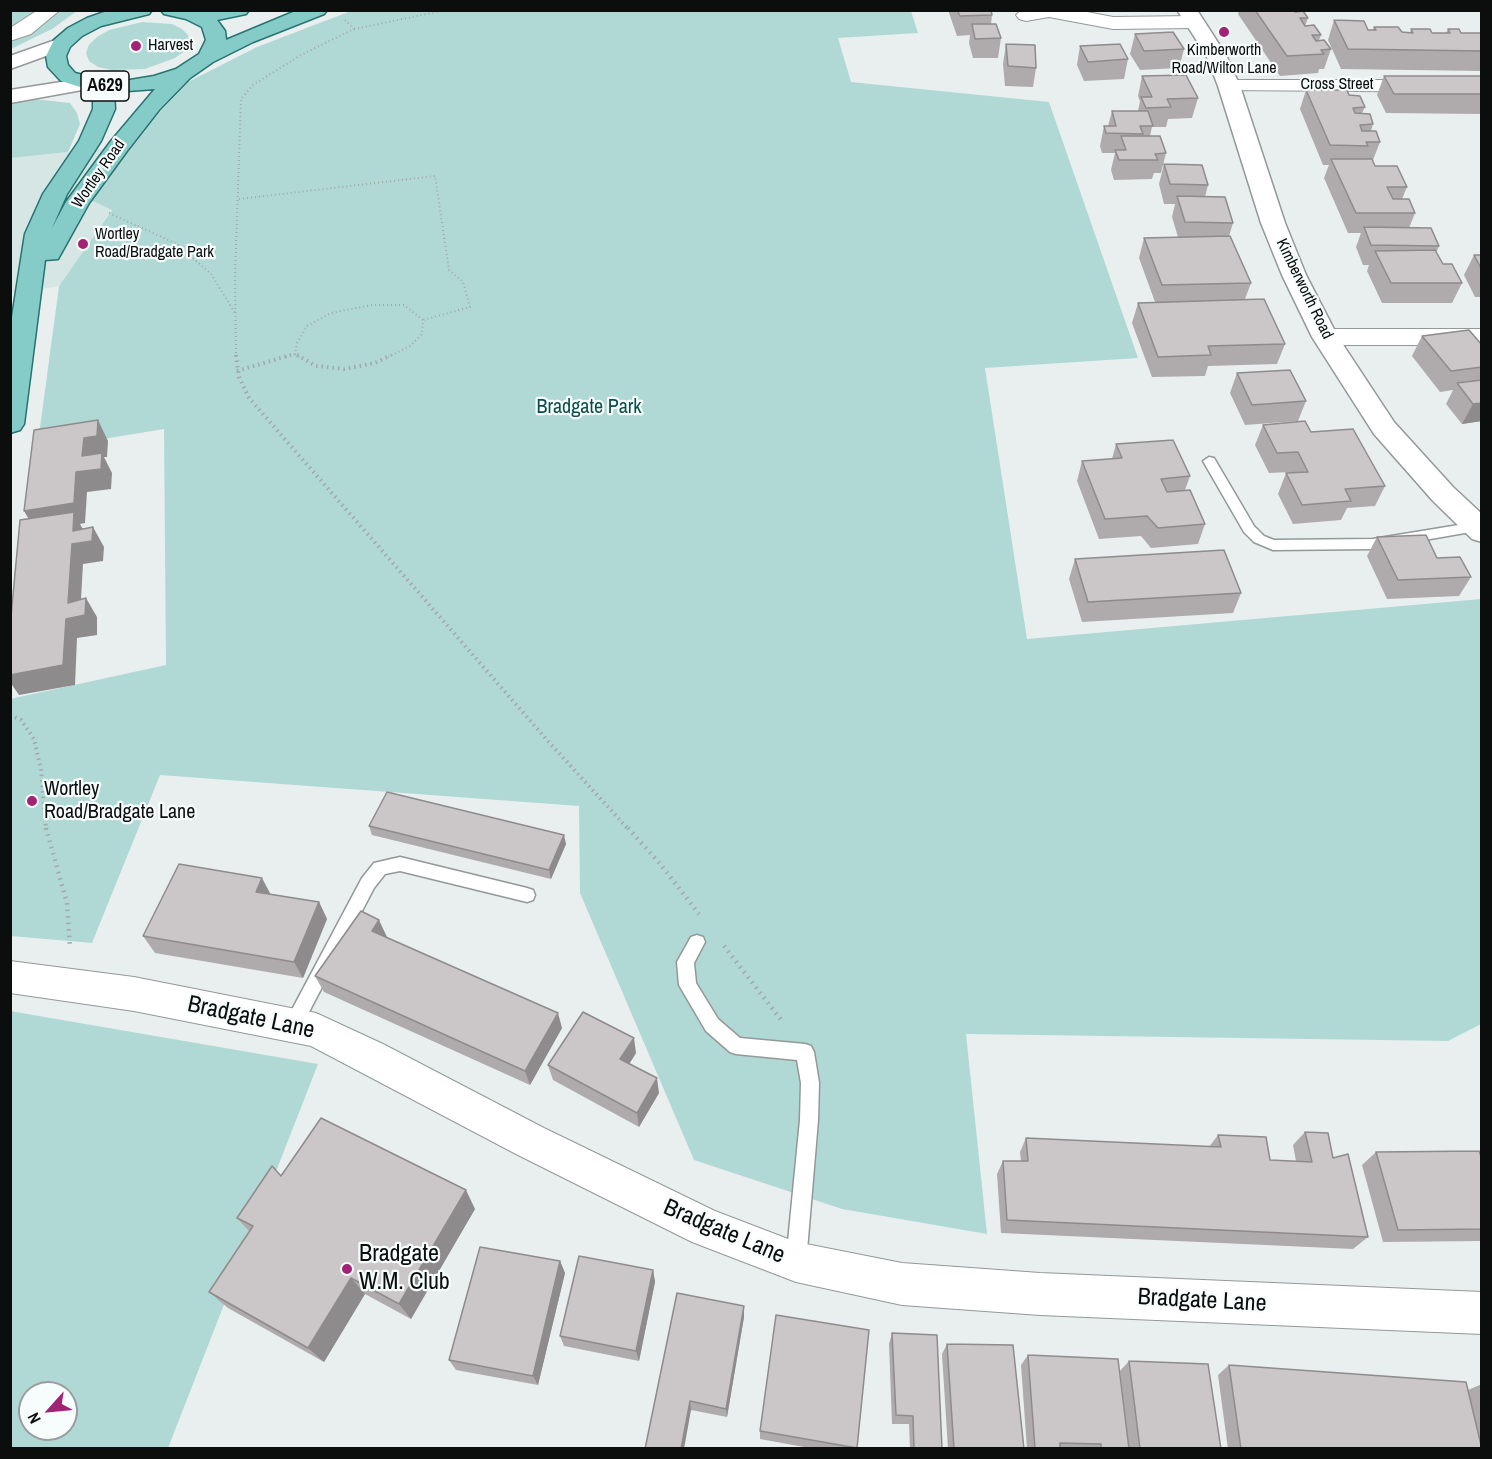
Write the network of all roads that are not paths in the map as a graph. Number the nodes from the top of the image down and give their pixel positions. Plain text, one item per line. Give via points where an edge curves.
1 (51, 10) edge
2 (142, 10) edge
3 (239, 10) edge
4 (317, 10) edge
5 (188, 13) edge
6 (1026, 15) dead end
7 (99, 16) edge
8 (1191, 16) edge
9 (10, 35) edge
10 (61, 44) junction
11 (206, 58) junction
12 (10, 63) edge
13 (183, 73) junction
14 (94, 85) junction
15 (1229, 86) junction
16 (1482, 86) edge
17 (10, 97) edge
18 (30, 286) junction
19 (1325, 337) junction
20 (1482, 337) edge
21 (10, 424) edge
22 (1209, 461) dead end
23 (1479, 530) edge
24 (527, 895) dead end
25 (697, 942) dead end
26 (10, 977) edge
27 (293, 1025) junction
28 (796, 1262) junction
29 (1482, 1313) edge

1 - 9 street via 24,30
2 - 7 main road
3 - 5 main road
4 - 11 main road
5 - 11 main road via 209,23 215,31 216,40
6 - 8 street via 1049,11 1113,23
7 - 10 main road
8 - 15 street, Kimberworth Road via 1216,55
10 - 12 street
10 - 14 main road, A629 via 56,56 58,67 68,77
11 - 13 main road, A629
13 - 14 main road, A629 via 130,86
13 - 18 main road, Wortley Road / A629 via 151,105 78,202
14 - 17 street
14 - 18 main road, Wortley Road / A629 via 104,109 90,141 55,194 37,234
15 - 16 street, Cross Street
15 - 19 street, Kimberworth Road via 1273,223
18 - 21 main road, Wortley Road / A629
19 - 20 street
19 - 23 street, Kimberworth Road via 1384,428
22 - 23 lane via 1248,529 1273,545 1373,544
24 - 27 lane via 400,864 380,868 368,883
25 - 28 lane via 686,962 688,985 712,1025 736,1046 805,1052 810,1083 809,1120
26 - 27 street, Bradgate Lane
27 - 28 street, Bradgate Lane via 316,1030 370,1056 706,1228
28 - 29 street, Bradgate Lane via 902,1284

